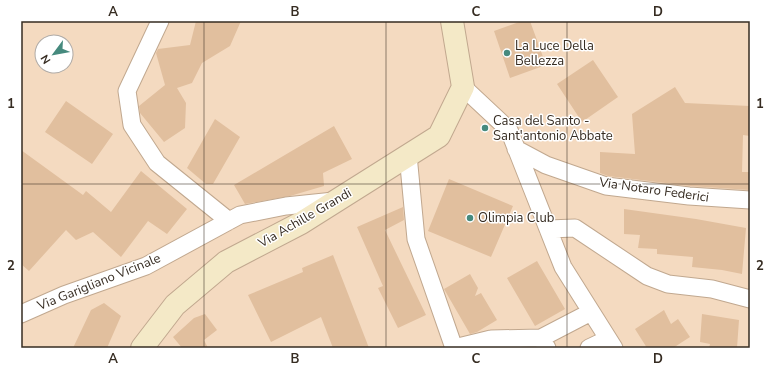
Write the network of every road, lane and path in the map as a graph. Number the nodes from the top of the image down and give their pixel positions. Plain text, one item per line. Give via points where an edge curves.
1 (160, 21) edge
2 (452, 21) edge
3 (463, 87) junction
4 (516, 149) junction
5 (408, 155) junction
6 (750, 200) edge
7 (335, 201) junction
8 (229, 221) junction
9 (548, 229) junction
10 (750, 299) edge
11 (591, 312) junction
12 (21, 314) edge
13 (544, 343) edge
14 (493, 344) edge
15 (611, 344) edge
16 (142, 348) edge
17 (454, 348) edge
18 (589, 348) edge

1 - 8 street via 127,91 132,126 157,163
2 - 3 main road
3 - 4 street via 509,130
3 - 5 main road, Via Achille Grandi via 439,136
4 - 6 street, Via Notaro Federici via 546,165 606,186
4 - 9 street
5 - 7 main road, Via Achille Grandi
5 - 17 street via 416,239
7 - 8 street, Via Garigliano Vicinale via 286,206 240,215
7 - 16 main road, Via Achille Grandi via 301,223 226,262 175,305
8 - 12 street, Via Garigliano Vicinale via 146,266 64,295
9 - 10 street via 575,228 647,276 668,284 712,288
9 - 11 street via 563,267
11 - 13 street
11 - 15 street
13 - 14 street
14 - 17 street
15 - 18 street

